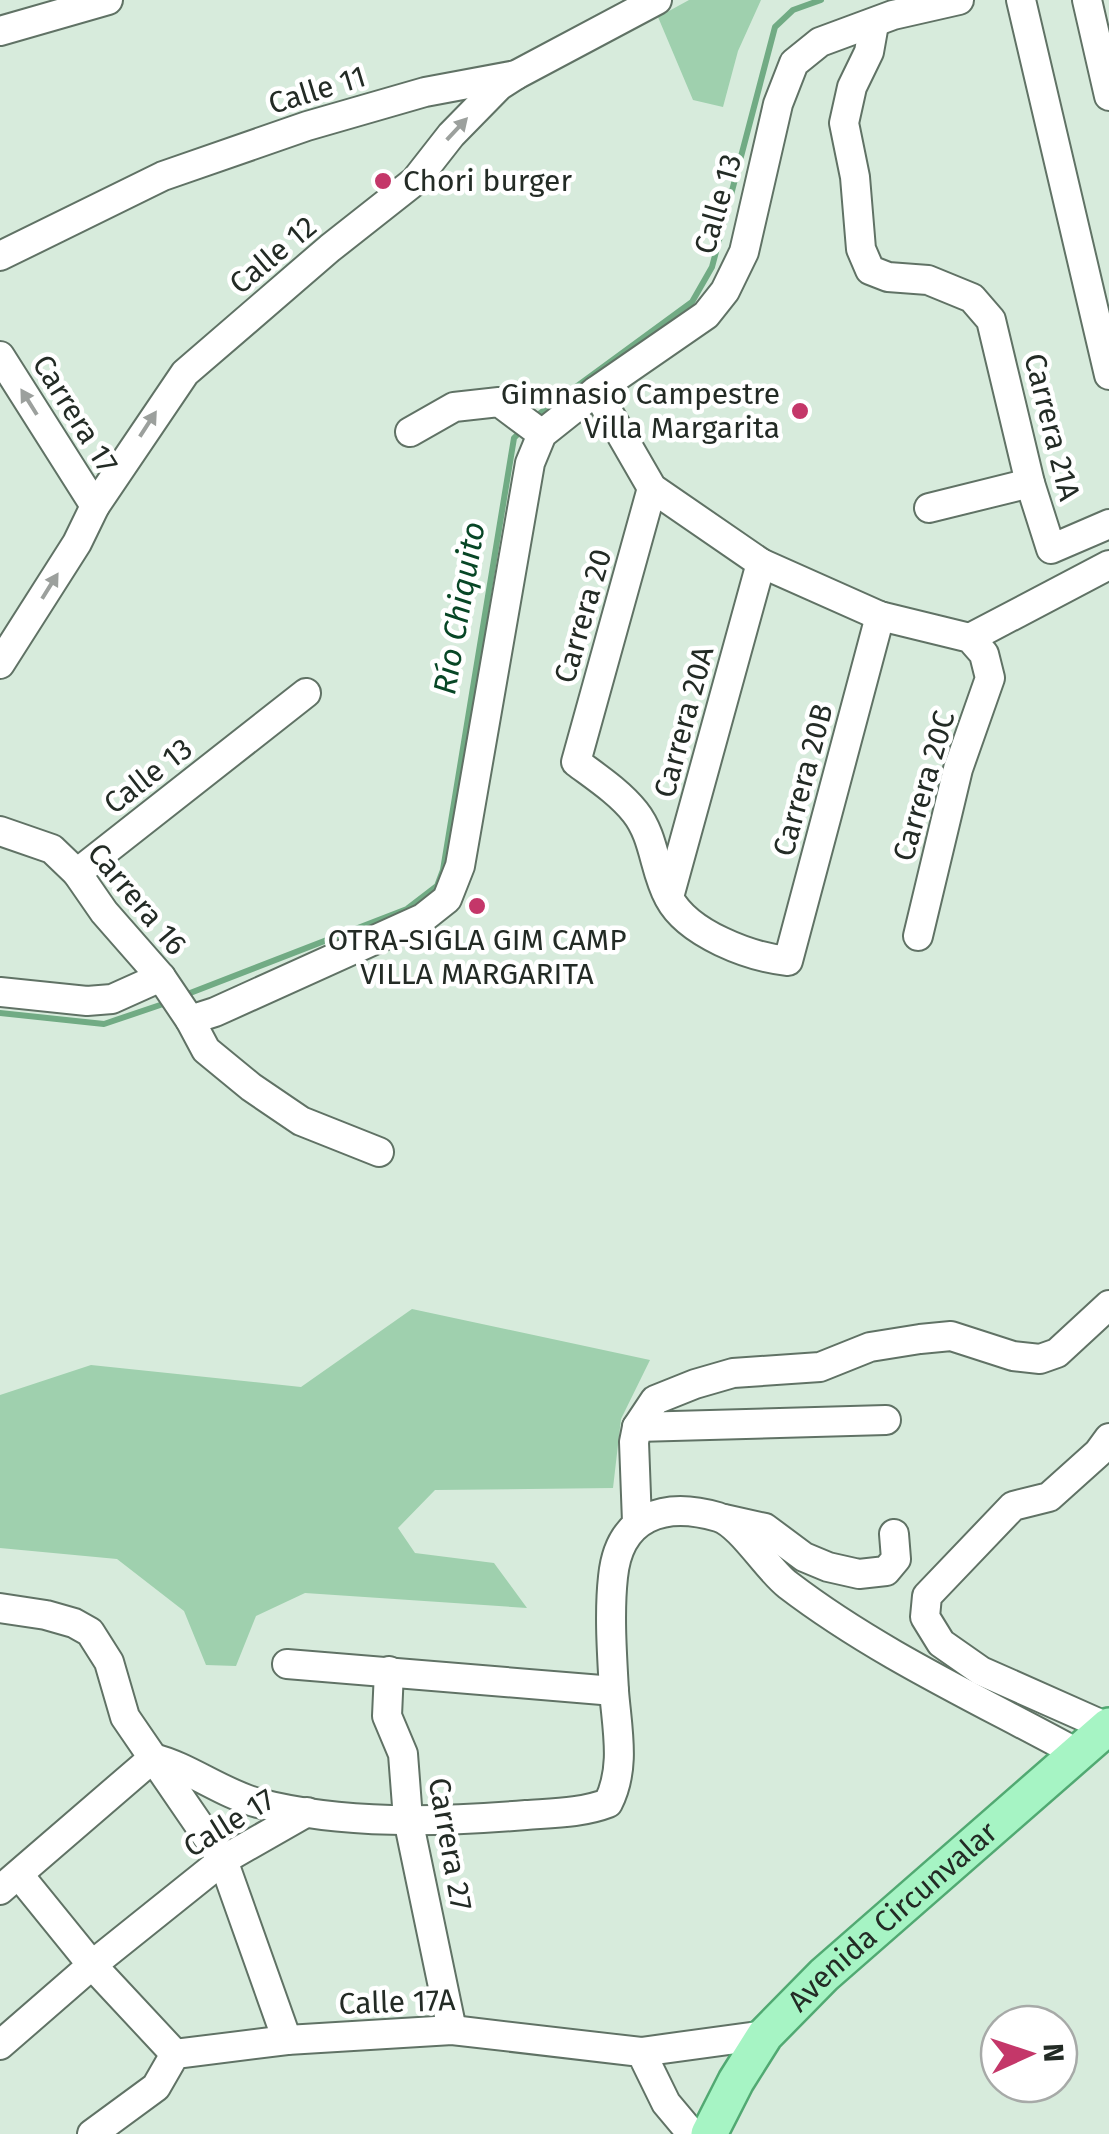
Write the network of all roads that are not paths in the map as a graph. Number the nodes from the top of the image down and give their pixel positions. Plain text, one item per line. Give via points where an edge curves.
1 (108, 0) edge
2 (657, 0) edge
3 (959, 0) edge
4 (1021, 0) edge
5 (1086, 0) edge
6 (886, 13) edge
7 (0, 31) edge
8 (516, 74) junction
9 (1109, 96) edge
10 (0, 256) edge
11 (0, 356) edge
12 (1109, 375) edge
13 (596, 391) junction
14 (538, 431) junction
15 (410, 432) dead end
16 (1030, 483) junction
17 (652, 488) junction
18 (95, 506) junction
19 (930, 508) dead end
20 (1109, 524) edge
21 (761, 564) junction
22 (1109, 565) edge
23 (880, 616) junction
24 (978, 646) junction
25 (0, 664) edge
26 (306, 692) dead end
27 (0, 832) edge
28 (77, 872) junction
29 (669, 898) junction
30 (918, 936) dead end
31 (0, 992) edge
32 (174, 997) junction
33 (380, 1152) dead end
34 (1109, 1304) edge
35 (886, 1420) dead end
36 (637, 1427) junction
37 (1109, 1438) edge
38 (1075, 1475) junction
39 (1109, 1475) edge
40 (724, 1519) junction
41 (637, 1522) junction
42 (894, 1534) dead end
43 (0, 1608) edge
44 (287, 1664) dead end
45 (388, 1671) junction
46 (614, 1691) junction
47 (1108, 1727) edge
48 (1078, 1753) junction
49 (152, 1758) junction
50 (307, 1812) junction
51 (408, 1819) junction
52 (223, 1860) junction
53 (10, 1883) edge
54 (92, 1965) junction
55 (452, 2030) junction
56 (765, 2035) junction
57 (288, 2040) junction
58 (0, 2045) edge
59 (641, 2052) junction
60 (175, 2054) junction
61 (92, 2134) edge
62 (692, 2134) edge
63 (710, 2134) edge

1 - 7 street
2 - 8 street, Calle 11
3 - 6 street, Calle 13
4 - 12 street
5 - 9 street
6 - 13 street, Calle 13 via 820,42 794,62 744,252 716,303
6 - 16 street, Carrera 21A via 852,87 844,122 860,249 870,270 928,280 972,298 992,320
8 - 10 street, Calle 11 via 307,126 163,176
18 -> 8 street, Calle 12 via 185,373 415,182 451,134
18 -> 11 street, Carrera 17
13 - 14 street, Calle 13
13 - 17 street
14 - 15 street via 499,402 454,407
14 - 32 street via 460,866 447,899 423,918 215,1012
16 - 19 street
16 - 20 street, Carrera 21A via 1050,549
17 - 21 street
17 - 29 street, Carrera 20 via 576,762 637,814
25 -> 18 street, Calle 12
21 - 23 street
21 - 29 street, Carrera 20A
22 - 24 street
23 - 24 street
23 - 29 street, Carrera 20B via 788,961 729,945 688,920
24 - 30 street, Carrera 20C via 990,678 958,769
26 - 28 street, Calle 13
27 - 28 street, Carrera 16 via 52,850
28 - 32 street, Carrera 16
31 - 32 street via 87,1001
32 - 33 street, Carrera 16 via 206,1050 252,1087 301,1121
34 - 36 street via 1057,1353 1040,1359 951,1336 870,1346 820,1367 734,1373 695,1384 656,1400
35 - 36 street
36 - 41 street
37 - 38 street
38 - 39 street
38 - 47 street via 1049,1497 1013,1506 927,1596 925,1617 941,1643 981,1671
40 - 41 street via 675,1510
40 - 42 street via 765,1528 804,1557 859,1574 886,1571 896,1559
40 - 48 street via 783,1581 842,1625
41 - 46 street via 613,1575
43 - 49 street via 46,1615 90,1632 109,1662 125,1717
44 - 45 street
45 - 46 street
45 - 51 street, Carrera 27 via 387,1716 403,1754
46 - 51 street, Calle 17 via 617,1786 608,1803 499,1818
47 - 48 main road, Avenida Circunvalar
48 - 56 main road, Avenida Circunvalar
49 - 50 street via 256,1802
49 - 52 street
49 - 53 street
50 - 51 street, Calle 17
50 - 52 street, Calle 17
51 - 55 street, Carrera 27
52 - 54 street, Calle 17
52 - 57 street
53 - 54 street
54 - 58 street, Calle 17
54 - 60 street
55 - 57 street, Calle 17A
55 - 59 street, Calle 17A
56 - 59 street, Calle 17A
56 - 63 main road, Avenida Circunvalar
57 - 60 street, Calle 17A
59 - 62 street via 666,2103
60 - 61 street via 156,2087

